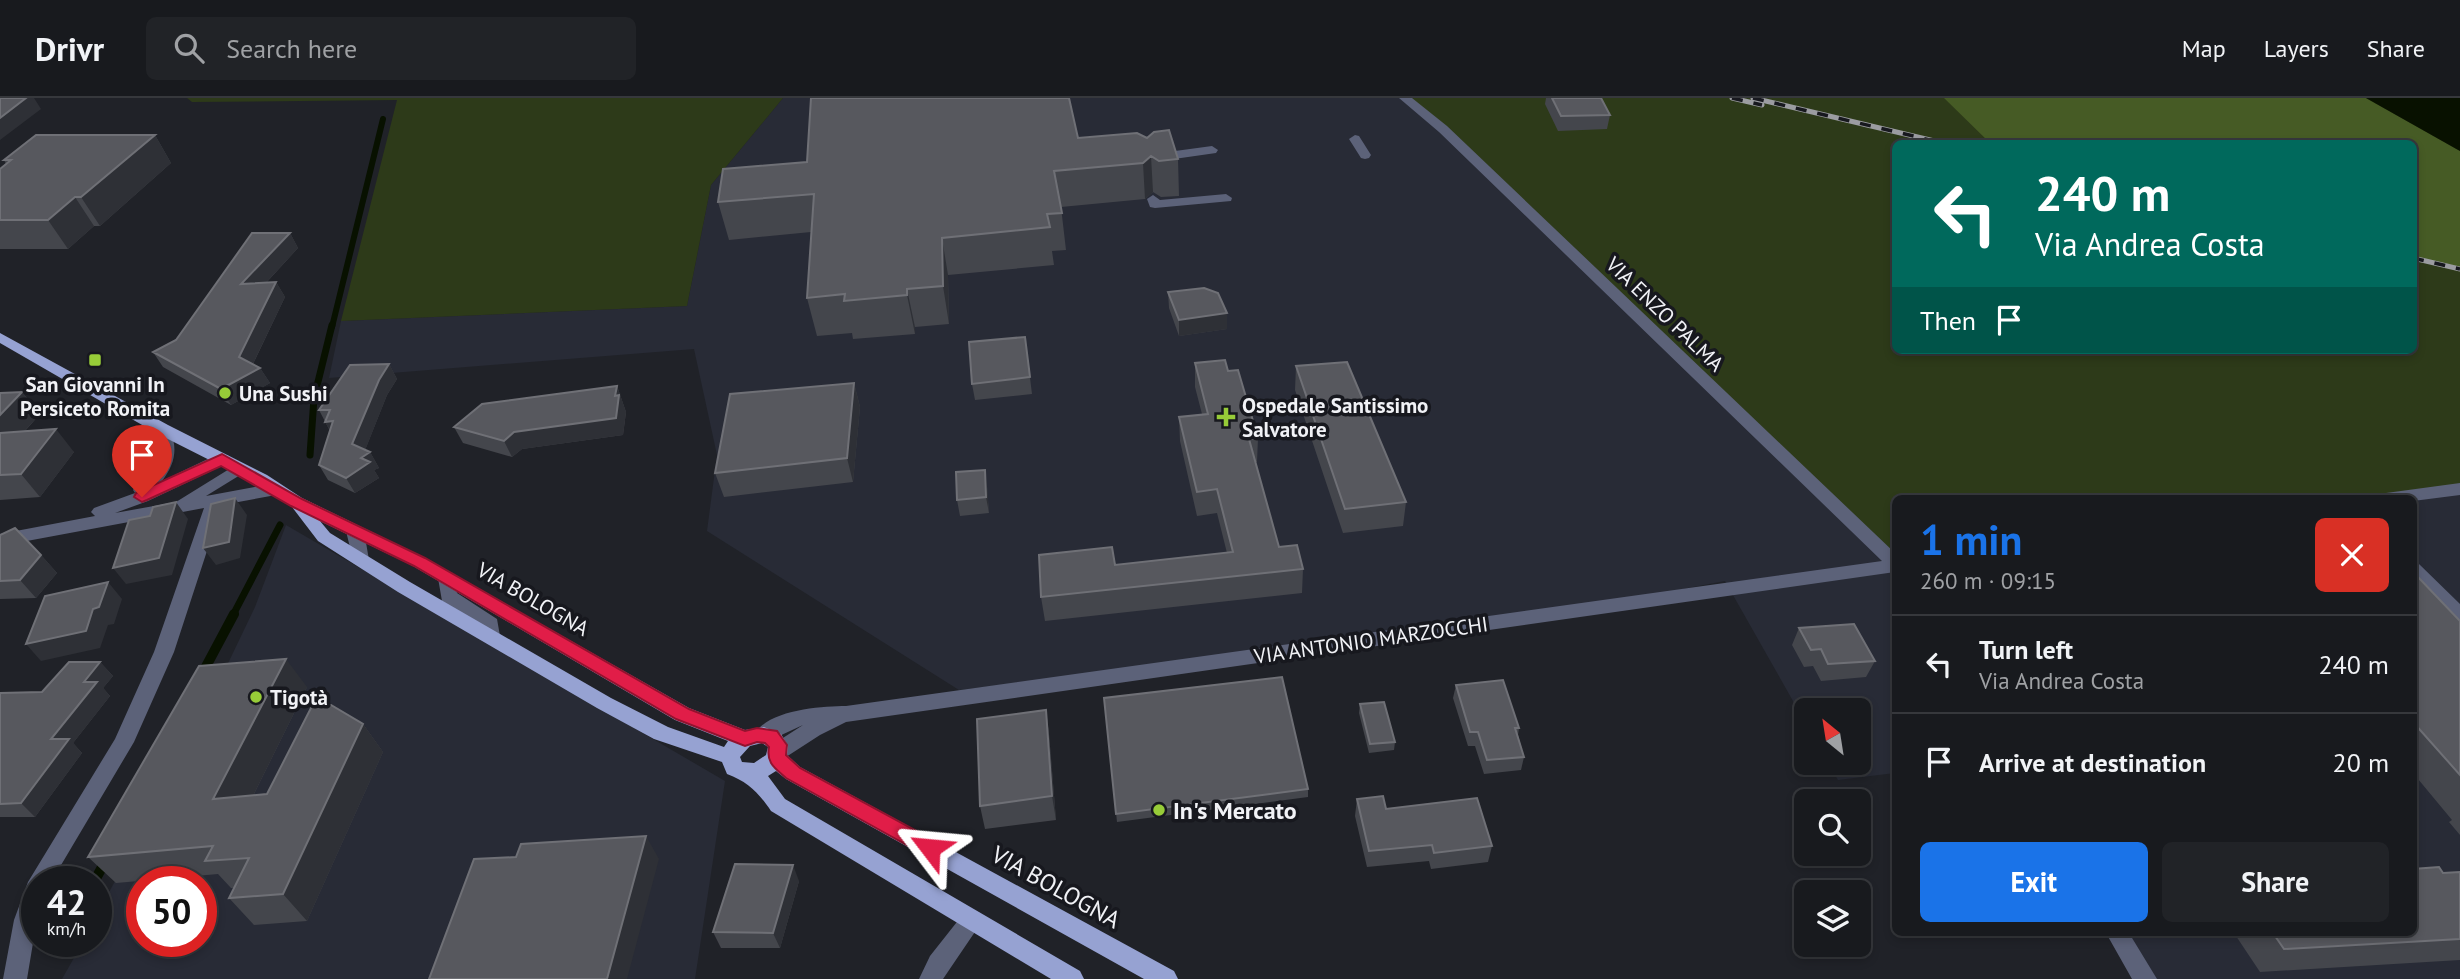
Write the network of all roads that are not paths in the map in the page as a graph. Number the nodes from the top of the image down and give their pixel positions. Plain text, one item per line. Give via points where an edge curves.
1 (1405, 98) edge
2 (1355, 139) dead end
3 (1212, 150) dead end
4 (1365, 155) dead end
5 (1147, 168) edge
6 (1153, 198) dead end
7 (1226, 198) dead end
8 (0, 337) edge
9 (162, 429) junction
10 (222, 459) junction
11 (239, 468) junction
12 (276, 489) junction
13 (2460, 489) edge
14 (2416, 495) edge
15 (215, 501) junction
16 (296, 502) junction
17 (113, 508) junction
18 (175, 508) junction
19 (355, 531) junction
20 (23, 535) junction
21 (0, 540) edge
22 (360, 560) junction
23 (1892, 561) edge
24 (1892, 564) edge
25 (2417, 572) edge
26 (447, 578) junction
27 (2460, 615) edge
28 (491, 636) junction
29 (846, 714) junction
30 (754, 737) junction
31 (777, 754) junction
32 (730, 757) junction
33 (750, 772) junction
34 (49, 866) edge
35 (972, 920) junction
36 (2119, 936) edge
37 (21, 944) edge
38 (15, 979) edge
39 (931, 979) edge
40 (1072, 979) edge
41 (1166, 979) edge
42 (2145, 979) edge

1 - 23 street, VIA ENZO PALMA via 1443,129
2 - 4 street
3 - 5 street via 1145,159
6 - 7 street via 1155,204
8 - 9 main road, VIA BOLOGNA
9 - 10 main road, VIA BOLOGNA
9 - 17 street via 167,464 145,487
10 - 11 main road, VIA BOLOGNA
10 - 17 street
11 - 12 main road, VIA BOLOGNA
11 - 18 street
12 - 15 street
12 - 16 main road, VIA BOLOGNA
13 - 14 street
15 - 18 street
15 - 34 street via 164,652 124,742
16 - 19 main road, VIA BOLOGNA
16 - 22 main road, VIA BOLOGNA via 324,537
17 - 20 street
18 - 20 street
19 - 22 street
19 - 26 main road, VIA BOLOGNA
20 - 21 street
22 - 28 main road, VIA BOLOGNA
24 - 29 street, VIA ANTONIO MARZOCCHI
25 - 27 street
26 - 28 street via 449,596 490,624
26 - 30 main road, VIA BOLOGNA via 682,714
28 - 32 main road, VIA BOLOGNA via 660,733
29 - 30 street, VIA ANTONIO MARZOCCHI via 786,720
29 - 31 street, VIA ANTONIO MARZOCCHI via 813,729
30 - 31 main road, VIA BOLOGNA via 775,740
30 - 32 main road via 736,745
31 - 33 main road via 764,769
31 - 41 main road, VIA BOLOGNA via 793,773
32 - 33 main road, VIA BOLOGNA via 734,768
33 - 35 main road, VIA BOLOGNA via 778,805
35 - 39 street
35 - 40 main road, VIA BOLOGNA
36 - 42 street
37 - 38 street

